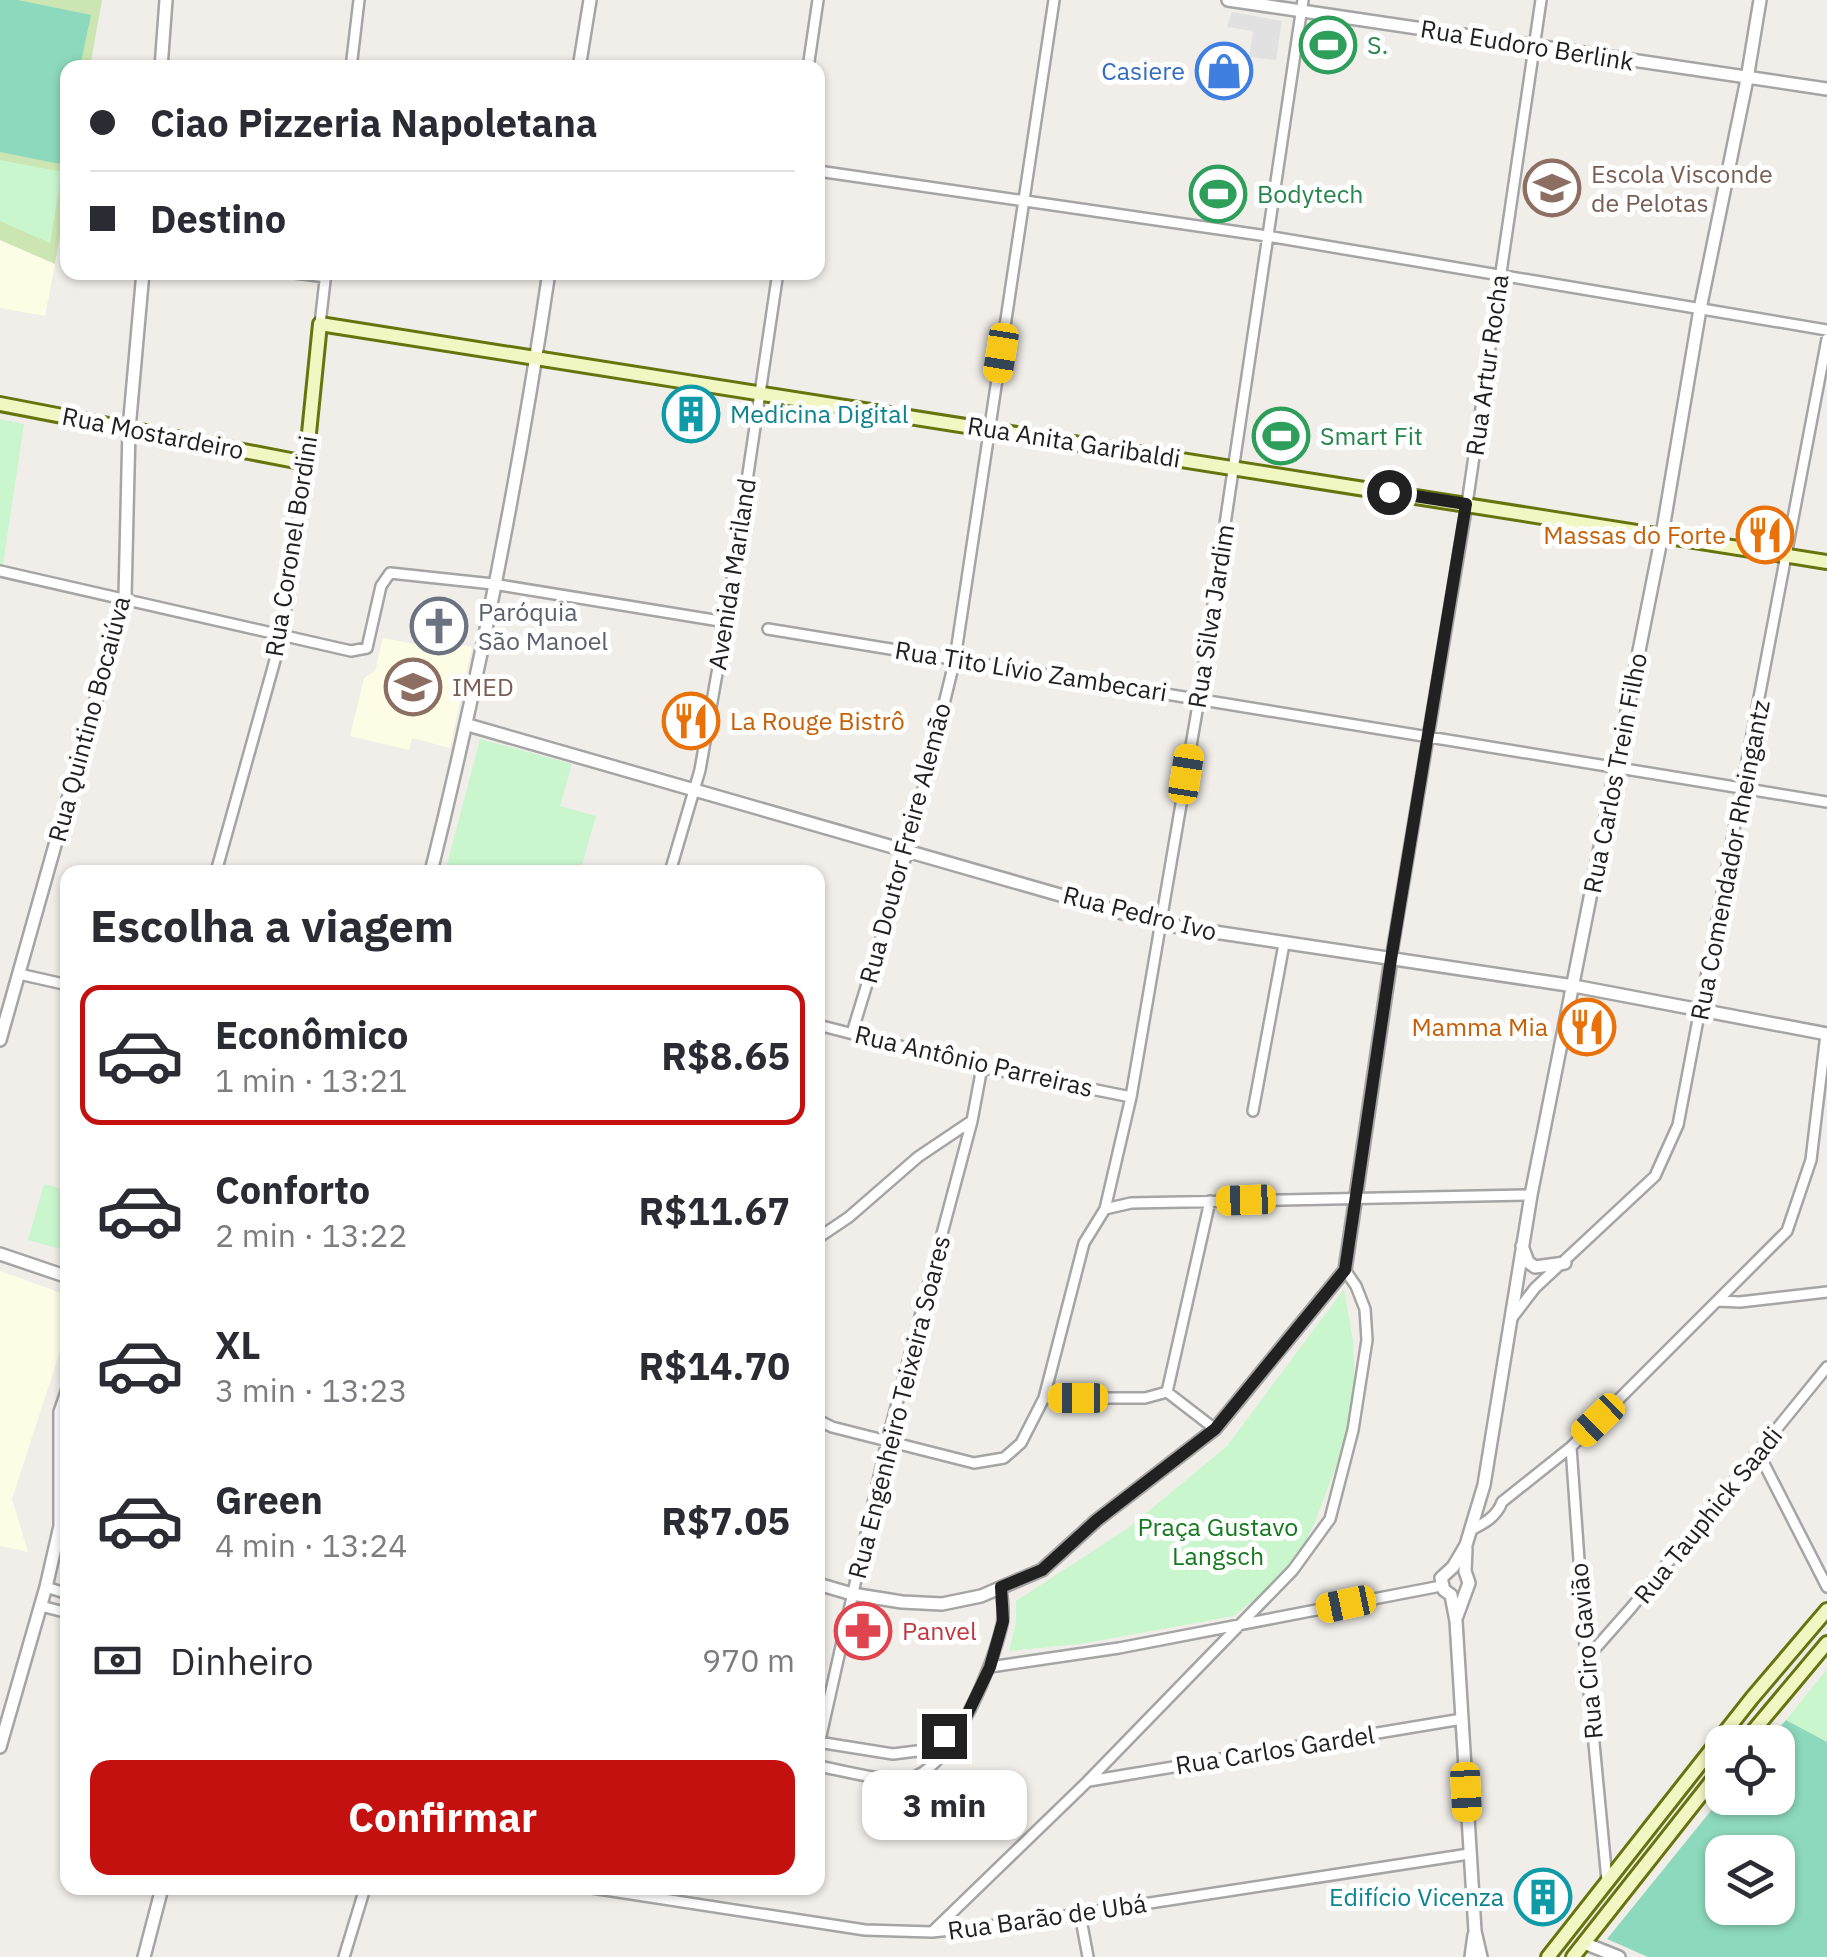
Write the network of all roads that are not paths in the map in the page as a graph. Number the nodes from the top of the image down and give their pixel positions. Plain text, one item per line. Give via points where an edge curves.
1 (166, 0) edge
2 (358, 0) edge
3 (590, 0) edge
4 (818, 0) edge
5 (1054, 0) edge
6 (1228, 0) edge
7 (1541, 0) edge
8 (1760, 0) edge
9 (1302, 6) edge
10 (1534, 46) junction
11 (161, 60) edge
12 (351, 60) edge
13 (581, 60) edge
14 (809, 60) edge
15 (1747, 78) junction
16 (1827, 89) edge
17 (825, 172) edge
18 (1024, 200) junction
19 (1268, 236) junction
20 (1500, 274) junction
21 (142, 280) edge
22 (325, 280) edge
23 (548, 280) edge
24 (777, 280) edge
25 (1700, 309) junction
26 (320, 324) junction
27 (1827, 330) edge
28 (1827, 338) edge
29 (536, 358) junction
30 (760, 393) junction
31 (0, 404) edge
32 (130, 429) junction
33 (989, 429) junction
34 (306, 463) junction
35 (1233, 468) junction
36 (1466, 504) junction
37 (1662, 535) junction
38 (1787, 554) junction
39 (1827, 562) edge
40 (0, 570) edge
41 (493, 584) junction
42 (125, 597) junction
43 (726, 622) junction
44 (768, 628) dead end
45 (282, 634) junction
46 (955, 659) junction
47 (1199, 699) junction
48 (468, 725) junction
49 (1428, 736) junction
50 (1617, 767) junction
51 (1744, 788) junction
52 (694, 790) junction
53 (1827, 802) edge
54 (908, 850) junction
55 (218, 865) edge
56 (433, 865) edge
57 (672, 865) edge
58 (1161, 924) junction
59 (1284, 944) junction
60 (1391, 959) junction
61 (18, 974) junction
62 (60, 983) edge
63 (1574, 986) junction
64 (1702, 1011) junction
65 (825, 1026) edge
66 (852, 1032) junction
67 (1827, 1033) edge
68 (0, 1040) edge
69 (982, 1067) junction
70 (1131, 1097) junction
71 (1253, 1111) dead end
72 (972, 1121) junction
73 (1531, 1195) junction
74 (1356, 1198) junction
75 (1210, 1201) junction
76 (1105, 1208) junction
77 (825, 1233) edge
78 (1522, 1246) junction
79 (0, 1254) edge
80 (1564, 1263) junction
81 (1345, 1270) junction
82 (60, 1274) edge
83 (1827, 1292) edge
84 (1719, 1301) junction
85 (1510, 1320) junction
86 (1827, 1367) edge
87 (1167, 1392) junction
88 (1044, 1398) junction
89 (60, 1412) edge
90 (825, 1422) edge
91 (1215, 1429) junction
92 (887, 1441) junction
93 (1571, 1447) junction
94 (1759, 1454) junction
95 (1502, 1502) junction
96 (1478, 1508) junction
97 (60, 1526) edge
98 (60, 1526) edge
99 (1473, 1530) junction
100 (1453, 1581) junction
101 (825, 1586) edge
102 (46, 1587) junction
103 (1001, 1587) junction
104 (1827, 1588) edge
105 (60, 1591) edge
106 (852, 1594) junction
107 (41, 1606) junction
108 (1827, 1610) edge
109 (60, 1611) edge
110 (1238, 1627) junction
111 (1827, 1643) edge
112 (1586, 1659) junction
113 (990, 1667) junction
114 (825, 1714) edge
115 (1462, 1719) junction
116 (964, 1721) junction
117 (1758, 1725) edge
118 (825, 1746) edge
119 (0, 1747) edge
120 (825, 1767) edge
121 (1087, 1782) junction
122 (1705, 1790) edge
123 (1470, 1854) junction
124 (1604, 1855) junction
125 (1621, 1863) junction
126 (1606, 1880) junction
127 (160, 1895) edge
128 (363, 1895) edge
129 (651, 1895) edge
130 (1080, 1914) junction
131 (1475, 1931) junction
132 (932, 1932) junction
133 (1590, 1942) junction
134 (144, 1957) edge
135 (344, 1957) edge
136 (1088, 1957) edge
137 (1470, 1957) edge
138 (1481, 1957) edge
139 (1548, 1957) edge
140 (1573, 1957) edge
141 (1619, 1957) edge

1 - 11 street
2 - 12 street
3 - 13 street
4 - 14 street
5 - 18 street, Rua Doutor Freire Alemão
6 - 9 street, Rua Eudoro Berlink
7 - 10 street, Rua Artur Rocha
8 - 15 street, Rua Carlos Trein Filho
9 - 10 street, Rua Eudoro Berlink
9 - 19 street, Rua Silva Jardim
10 - 15 street, Rua Eudoro Berlink
10 - 20 street, Rua Artur Rocha
15 - 16 street, Rua Eudoro Berlink
15 - 25 street, Rua Carlos Trein Filho
17 - 18 street
18 - 19 street
18 - 33 street, Rua Doutor Freire Alemão
19 - 20 street
19 - 35 street, Rua Silva Jardim
20 - 25 street
20 - 36 street, Rua Artur Rocha
21 - 32 street, Rua Quintino Bocaiúva
22 - 26 street, Rua Coronel Bordini
23 - 29 street
24 - 30 street, Avenida Mariland
25 - 27 street
25 - 37 street, Rua Carlos Trein Filho
26 - 29 main road, Rua Anita Garibaldi
26 - 34 main road, Rua Coronel Bordini
28 - 38 street, Rua Comendador Rheingantz
29 - 30 main road, Rua Anita Garibaldi
29 - 41 street
30 - 33 main road, Rua Anita Garibaldi
30 - 43 street, Avenida Mariland
31 - 32 main road, Rua Mostardeiro
32 - 34 main road, Rua Mostardeiro
32 - 42 street, Rua Quintino Bocaiúva
33 - 35 main road, Rua Anita Garibaldi
33 - 46 street, Rua Doutor Freire Alemão
34 - 45 street, Rua Coronel Bordini
35 - 36 main road, Rua Anita Garibaldi
35 - 47 street, Rua Silva Jardim
36 - 37 main road, Rua Anita Garibaldi
36 - 49 street, Rua Artur Rocha
37 - 38 main road, Rua Anita Garibaldi
37 - 50 street, Rua Carlos Trein Filho
38 - 39 main road, Rua Anita Garibaldi
38 - 51 street, Rua Comendador Rheingantz
40 - 42 street
41 - 43 street
41 - 45 street via 390,573 367,648 350,651
41 - 48 street
42 - 45 street
42 - 61 street, Rua Quintino Bocaiúva
43 - 52 street, Avenida Mariland
44 - 46 street, Rua Tito Lívio Zambecari
45 - 55 street, Rua Coronel Bordini
46 - 47 street, Rua Tito Lívio Zambecari
46 - 54 street, Rua Doutor Freire Alemão
47 - 49 street, Rua Tito Lívio Zambecari
47 - 58 street, Rua Silva Jardim
48 - 52 street, Rua Pedro Ivo
48 - 56 street
49 - 50 street, Rua Tito Lívio Zambecari
49 - 60 street, Rua Artur Rocha
50 - 51 street, Rua Tito Lívio Zambecari
50 - 63 street, Rua Carlos Trein Filho
51 - 53 street, Rua Tito Lívio Zambecari
51 - 64 street, Rua Comendador Rheingantz
52 - 54 street, Rua Pedro Ivo
52 - 57 street, Avenida Mariland
54 - 58 street, Rua Pedro Ivo
54 - 66 street, Rua Doutor Freire Alemão
58 - 59 street, Rua Pedro Ivo
58 - 70 street, Rua Silva Jardim
59 - 60 street, Rua Pedro Ivo
59 - 71 street
60 - 63 street, Rua Pedro Ivo
60 - 74 street, Rua Artur Rocha
61 - 62 street
61 - 68 street, Rua Quintino Bocaiúva
63 - 64 street, Rua Pedro Ivo
63 - 73 street, Rua Carlos Trein Filho
64 - 67 street, Rua Pedro Ivo
64 - 80 street, Rua Comendador Rheingantz via 1678,1126 1655,1176
65 - 66 street, Rua Antônio Parreiras
66 - 69 street, Rua Antônio Parreiras
67 - 84 street via 1811,1160 1787,1231
69 - 70 street, Rua Antônio Parreiras
69 - 72 street, Rua Engenheiro Teixeira Soares
70 - 76 street, Rua Silva Jardim
72 - 77 street
72 - 92 street, Rua Engenheiro Teixeira Soares
73 - 74 street
73 - 78 street, Rua Carlos Trein Filho
74 - 75 street
74 - 81 street, Rua Artur Rocha
75 - 76 street
75 - 87 street
76 - 88 street, Rua Silva Jardim via 1084,1243
78 - 80 street via 1535,1267
78 - 85 street, Rua Carlos Trein Filho
79 - 82 street
80 - 85 street, Rua Comendador Rheingantz
81 - 91 street
81 - 110 street via 1364,1309 1367,1340 1330,1519
83 - 84 street
84 - 93 street
85 - 96 street, Rua Carlos Trein Filho
86 - 94 street, Rua Tauphick Saadi
87 - 88 street
87 - 91 street
88 - 92 street, Rua Silva Jardim via 1021,1443 1004,1458 974,1463
89 - 97 street
90 - 92 street, Rua Silva Jardim
91 - 103 street via 1042,1570
92 - 106 street, Rua Engenheiro Teixeira Soares
93 - 95 street
93 - 112 street, Rua Ciro Gavião
94 - 104 street
94 - 112 street, Rua Tauphick Saadi
95 - 96 street
95 - 99 street
96 - 99 street, Rua Carlos Trein Filho
98 - 102 street
99 - 100 street, Rua Carlos Trein Filho
100 - 110 street
100 - 115 street
101 - 106 street
102 - 105 street
102 - 107 street
103 - 106 street via 942,1604
103 - 113 street via 1003,1621
106 - 114 street, Rua Engenheiro Teixeira Soares
107 - 109 street
107 - 119 street
108 - 125 main road
110 - 113 street
110 - 121 street
111 - 117 main road
112 - 124 street, Rua Ciro Gavião
113 - 116 street
115 - 121 street, Rua Carlos Gardel
115 - 123 street
116 - 118 street via 926,1750 893,1754
116 - 120 street via 935,1765 914,1778
121 - 132 street
122 - 133 main road
123 - 130 street, Rua Barão de Ubá
123 - 131 street
124 - 125 street
124 - 126 street, Rua Ciro Gavião
125 - 126 main road
126 - 139 main road
127 - 134 street
128 - 135 street
129 - 132 street, Rua Barão de Ubá via 865,1930
130 - 132 street, Rua Barão de Ubá
130 - 136 street
131 - 137 street
131 - 138 street
133 - 140 main road
133 - 141 street

